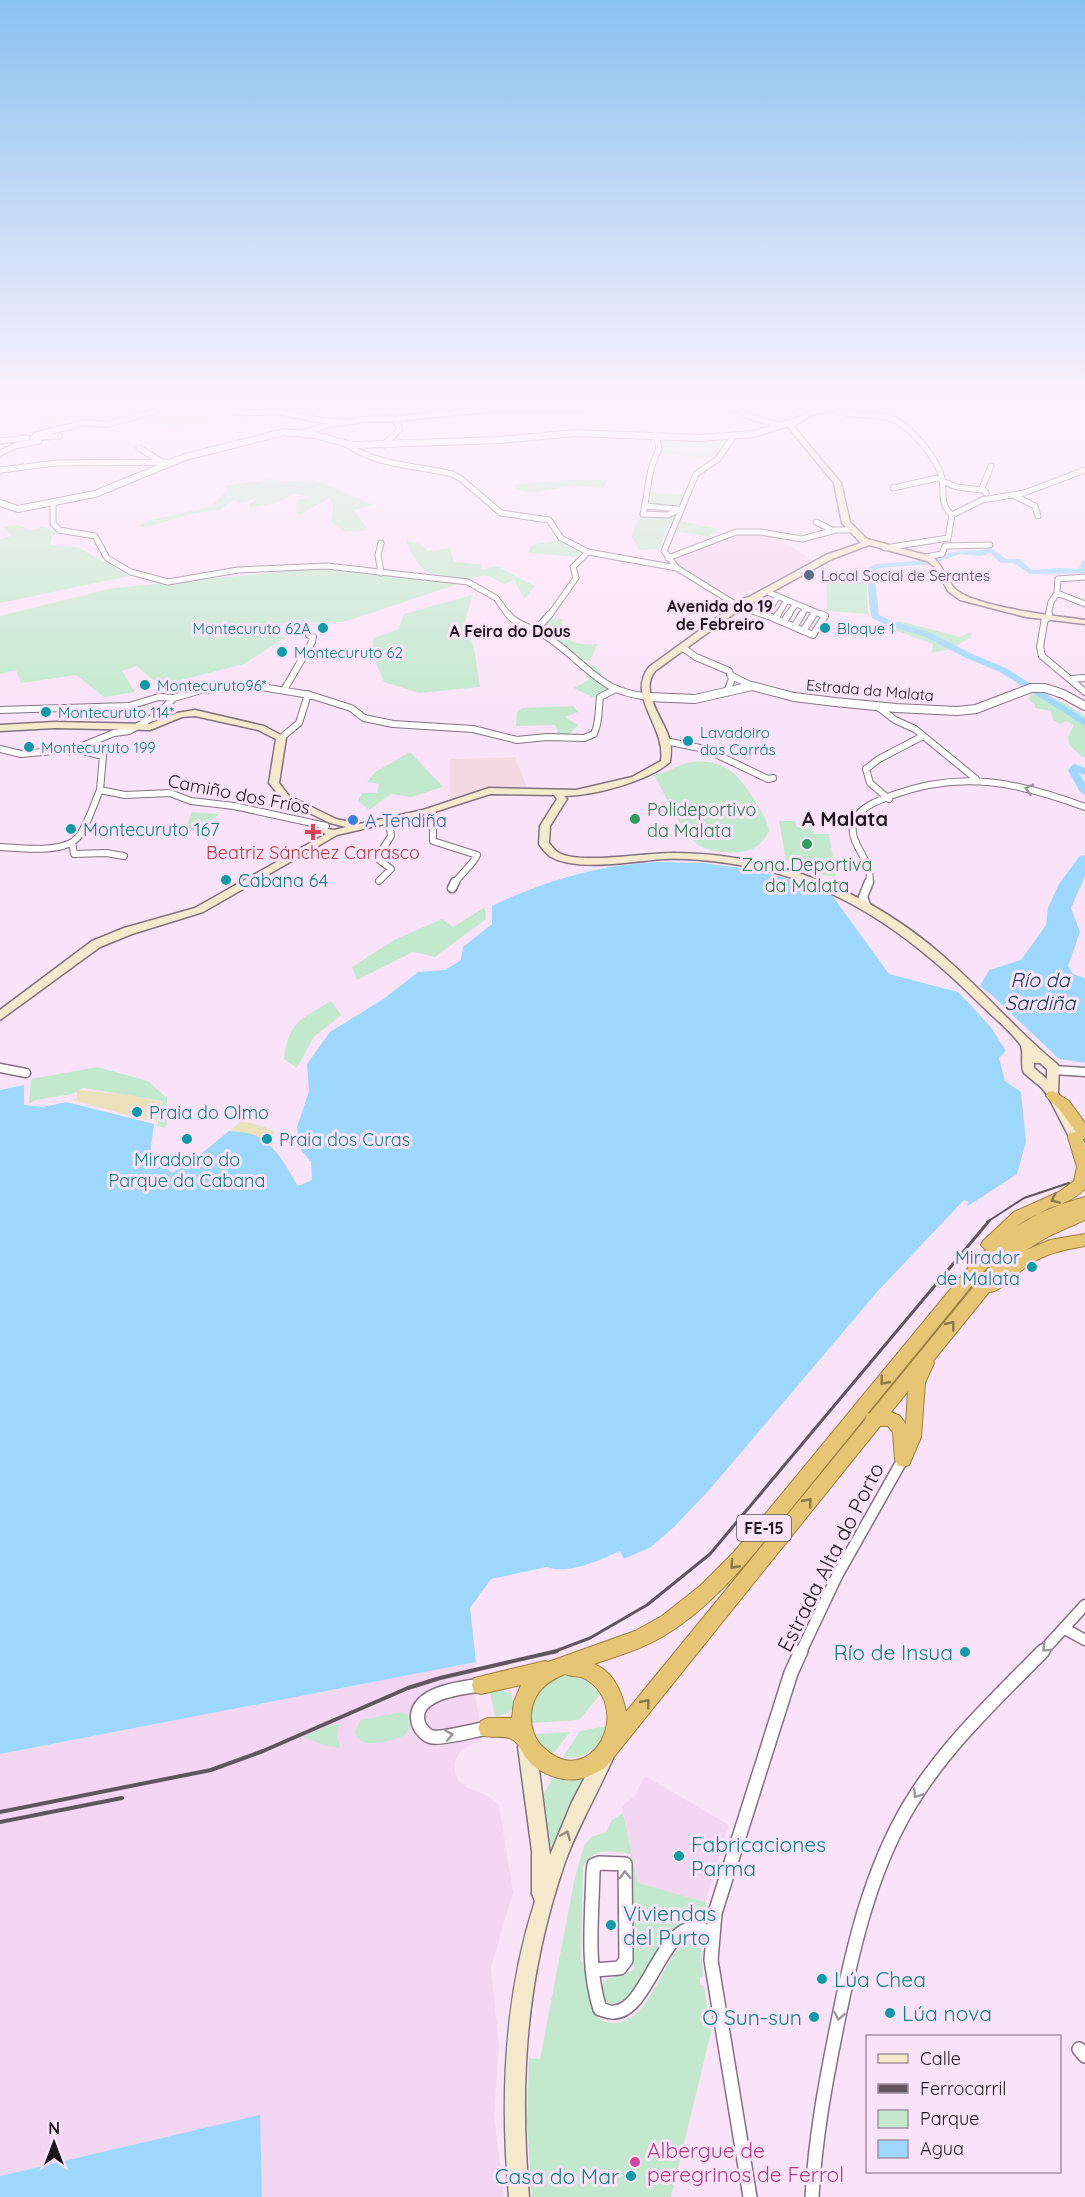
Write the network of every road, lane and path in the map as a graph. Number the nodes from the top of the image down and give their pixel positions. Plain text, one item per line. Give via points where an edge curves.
1 (11, 507) edge
2 (35, 507) edge
3 (53, 507) edge
4 (493, 507) edge
5 (651, 507) edge
6 (842, 507) edge
7 (944, 507) edge
8 (971, 507) edge
9 (1035, 507) edge
10 (681, 509) joint
11 (952, 515) junction
12 (1038, 516) dead end
13 (816, 522) dead end
14 (836, 530) junction
15 (850, 530) junction
16 (948, 538) junction
17 (381, 543) dead end
18 (867, 543) junction
19 (990, 545) dead end
20 (945, 546) junction
21 (885, 548) junction
22 (588, 552) junction
23 (926, 557) junction
24 (668, 558) junction
25 (677, 568) junction
26 (381, 573) junction
27 (1085, 577) edge
28 (765, 591) junction
29 (1057, 593) junction
30 (778, 596) junction
31 (787, 600) junction
32 (741, 604) junction
33 (796, 604) junction
34 (1085, 604) edge
35 (806, 608) junction
36 (815, 612) junction
37 (766, 615) junction
38 (1046, 618) junction
39 (774, 619) junction
40 (783, 622) junction
41 (1085, 622) edge
42 (794, 627) junction
43 (536, 630) junction
44 (803, 631) junction
45 (309, 635) dead end
46 (683, 648) junction
47 (732, 676) junction
48 (1085, 678) edge
49 (1071, 679) junction
50 (752, 686) junction
51 (616, 689) junction
52 (284, 690) junction
53 (727, 692) junction
54 (1085, 692) edge
55 (308, 694) junction
56 (174, 698) junction
57 (648, 698) junction
58 (1085, 706) edge
59 (878, 707) junction
60 (0, 710) edge
61 (0, 728) edge
62 (133, 728) junction
63 (923, 736) junction
64 (281, 738) junction
65 (665, 741) junction
66 (75, 748) junction
67 (0, 749) edge
68 (773, 778) dead end
69 (977, 780) junction
70 (100, 790) junction
71 (553, 799) junction
72 (890, 800) junction
73 (1085, 807) edge
74 (408, 816) junction
75 (316, 818) junction
76 (389, 820) junction
77 (331, 829) junction
78 (72, 842) junction
79 (0, 847) edge
80 (124, 856) dead end
81 (379, 881) dead end
82 (452, 888) dead end
83 (864, 892) junction
84 (847, 895) junction
85 (866, 905) junction
86 (0, 1016) edge
87 (1034, 1060) junction
88 (0, 1068) edge
89 (1085, 1072) edge
90 (26, 1073) dead end
91 (1053, 1073) junction
92 (1037, 1077) junction
93 (1053, 1094) junction
94 (1080, 1135) edge
95 (1085, 1156) edge
96 (1085, 1203) edge
97 (1085, 1214) edge
98 (1085, 1240) edge
99 (970, 1301) junction
100 (926, 1342) junction
101 (873, 1420) junction
102 (903, 1459) junction
103 (1085, 1605) edge
104 (1065, 1629) junction
105 (1085, 1640) edge
106 (559, 1667) junction
107 (481, 1685) joint
108 (488, 1728) joint
109 (525, 1739) junction
110 (609, 1749) junction
111 (540, 1910) junction
112 (712, 1934) junction
113 (594, 1970) junction
114 (519, 2197) edge
115 (750, 2197) edge
116 (812, 2197) edge

1 - 2 street
3 - 26 street via 53,523 59,530 95,536 107,558 131,572 168,582 273,567 327,566
4 - 22 street via 501,513 549,520 561,538
5 - 10 street
6 - 15 main road
7 - 11 street
8 - 11 street
9 - 12 street
10 - 24 street via 664,551
11 - 16 street
13 - 14 street
14 - 15 street
14 - 24 street via 802,539 736,532
15 - 18 main road
16 - 20 street
16 - 21 street
17 - 26 street
18 - 21 main road
18 - 28 main road via 829,557
19 - 20 street
20 - 23 street via 942,554
21 - 23 main road
22 - 25 street
22 - 43 street via 573,567 576,578
23 - 38 main road via 939,566 951,589 963,598
24 - 25 street
25 - 32 street
26 - 43 street via 468,582 496,598 512,620
27 - 29 street via 1060,578
28 - 30 street
28 - 32 main road
29 - 34 street
29 - 38 street
30 - 31 street
30 - 37 street
31 - 33 street
31 - 39 street
32 - 37 street
32 - 46 main road
33 - 35 street
33 - 40 street
35 - 36 street
35 - 42 street
36 - 44 street
36 - 44 street via 825,616 813,635
37 - 39 street
38 - 41 main road
38 - 49 street via 1042,656
39 - 40 street
40 - 42 street
42 - 44 street
43 - 51 street
45 - 52 street via 312,642
46 - 47 street
46 - 57 main road via 649,672 645,682
47 - 50 street
47 - 53 street
48 - 49 street
49 - 54 street
50 - 53 street, Estrada da Malata
50 - 59 street, Estrada da Malata via 779,694
51 - 55 street via 600,697 600,720 594,734 517,740 473,729 393,724 364,718 351,708
51 - 57 street
52 - 55 street
52 - 56 street via 201,690
53 - 57 street, Estrada da Malata via 683,699
55 - 64 street via 299,723
56 - 60 street via 159,697 129,706
56 - 62 street via 156,716
57 - 65 main road
58 - 59 street, Estrada da Malata via 1061,692 1035,687 968,710
59 - 63 street
61 - 62 main road
62 - 64 main road via 150,727 187,713 204,713 261,728
62 - 66 street
63 - 69 street
63 - 72 street via 866,769 865,778
64 - 75 main road via 274,783 286,798
65 - 68 street via 697,747
65 - 71 main road via 668,754 662,766 635,779
66 - 67 street via 21,753
66 - 70 street via 103,756
69 - 72 street via 944,780
73 -> 69 street via 1031,789
70 - 75 street, Camiño dos Fríos via 125,795 170,793 191,801
70 - 78 street via 78,838
71 - 74 main road via 519,790 479,794
71 - 84 main road via 544,843 549,851 567,860 666,856 732,860 794,874
72 - 83 street via 864,809 853,824 853,835 870,870 869,886
74 - 76 main road
74 - 82 street via 431,825 433,841 477,855
75 - 77 main road
76 - 77 main road
76 - 81 street via 393,828 389,843 377,858 391,869
77 - 86 main road via 199,910 96,944
78 - 79 street via 36,848
78 - 80 street via 74,854
83 - 84 street
83 - 85 street
84 - 85 main road
85 - 87 main road via 909,932 967,984 1027,1046
87 - 91 main road via 1051,1064
87 - 92 main road via 1028,1070
88 - 90 street
89 - 91 street
91 - 92 main road
91 - 93 main road
92 - 93 main road
93 - 94 highway via 1064,1105
94 - 95 main road
94 -> 100 highway via 1084,1167 1081,1184 1029,1210 1007,1226 965,1271
96 - 100 highway, FE-15 via 1042,1217 1001,1244 977,1268
97 - 99 highway, FE-15 via 1028,1239
98 - 99 highway via 1050,1246 1026,1257
100 -> 99 highway, FE-15
100 - 101 highway, FE-15
100 - 102 highway via 917,1383 913,1437
100 -> 106 highway, FE-15 via 712,1588 678,1616 640,1638
101 - 102 highway via 890,1419 900,1427
110 -> 101 highway, FE-15
102 - 112 street, Estrada Alta do Porto via 837,1576 791,1673 715,1913
103 - 104 street
104 - 105 street
104 -> 116 street via 986,1709 929,1776 907,1810 871,1887 847,1972 824,2091
106 - 107 highway
106 - 109 highway via 533,1682 527,1692 521,1715
106 - 110 highway via 585,1668 609,1688 618,1711 618,1724
107 -> 108 street via 427,1699 418,1710 418,1725 433,1737
108 - 109 highway via 513,1728
109 - 110 highway via 534,1755 565,1771 590,1767
109 - 111 main road via 542,1851
111 -> 110 main road via 572,1821
111 - 114 main road via 516,2060 514,2152
112 - 113 street via 696,1928 679,1934 636,1999 621,2010 600,2008 594,1992
112 - 115 street, Estrada Alta do Porto via 711,1960
113 -> 113 street via 620,1968 627,1960 625,1864 594,1865

